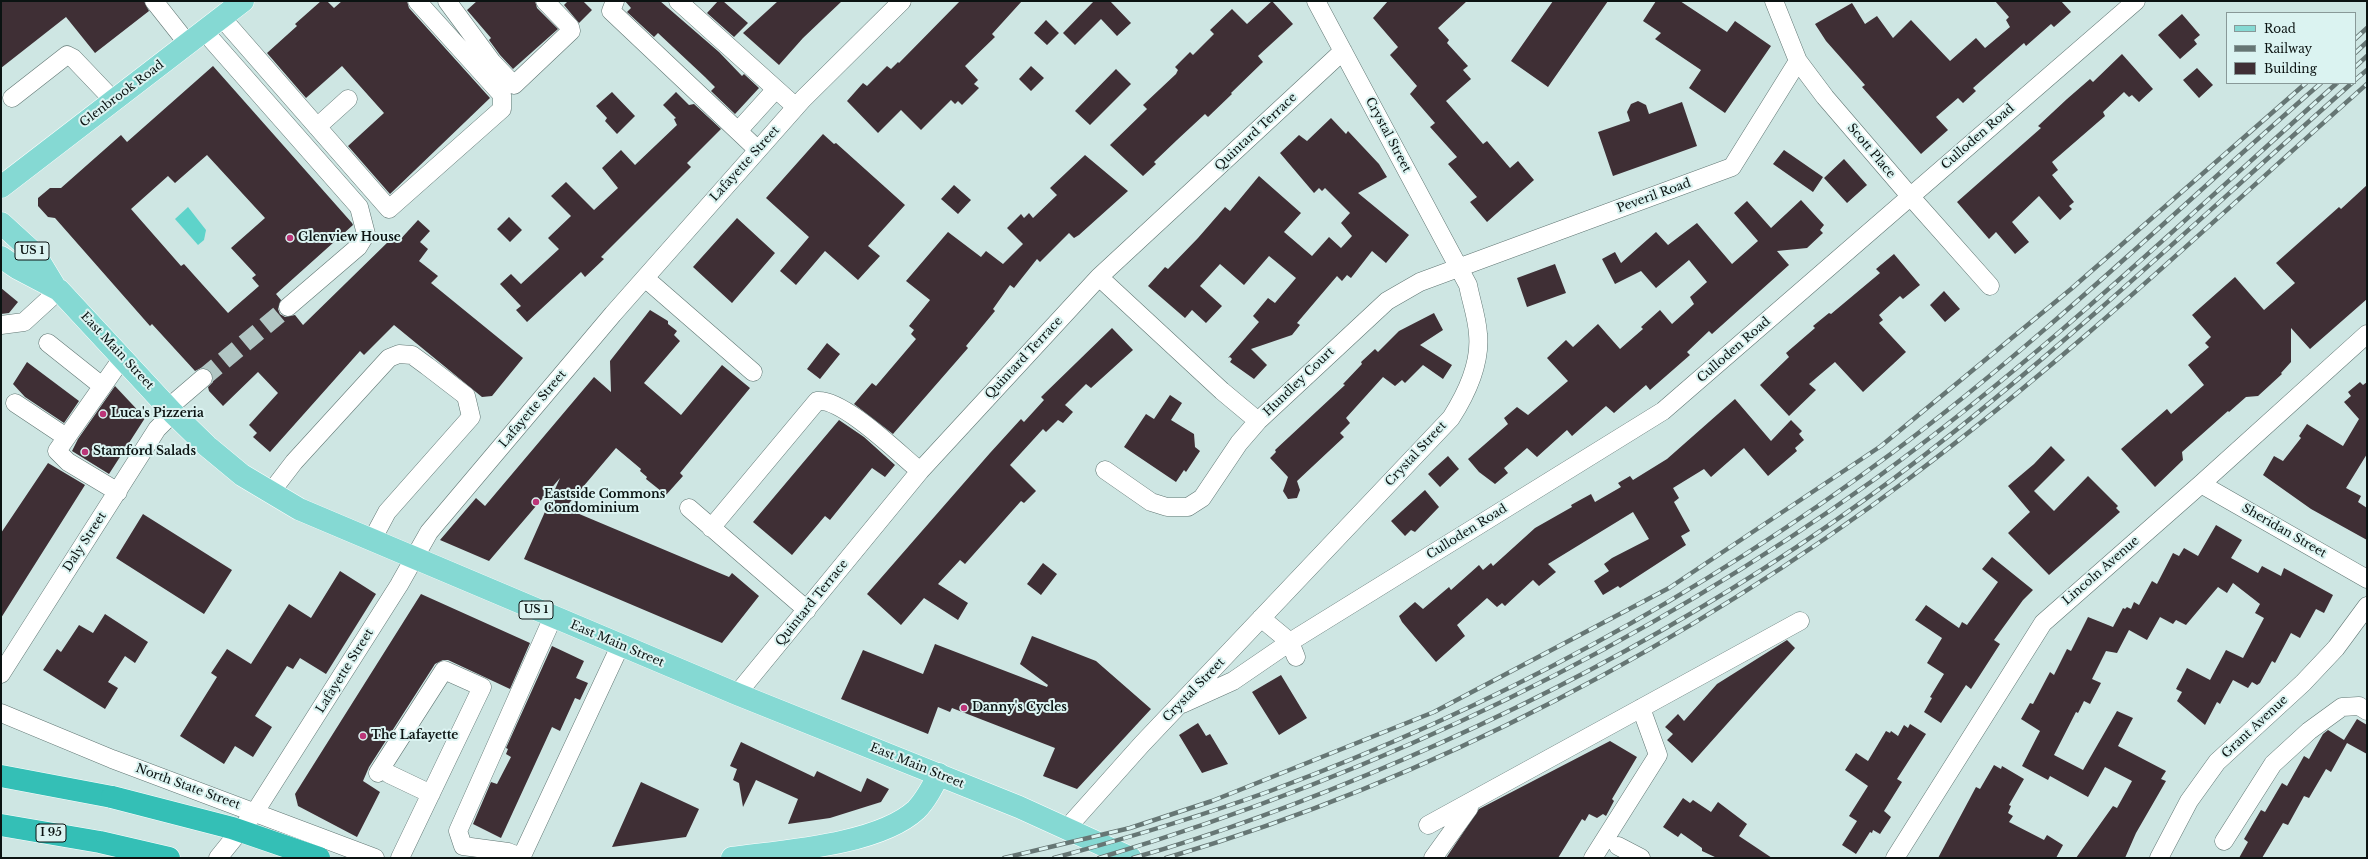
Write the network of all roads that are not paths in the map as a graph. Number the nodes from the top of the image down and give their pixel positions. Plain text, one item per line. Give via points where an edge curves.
1 (154, 1) edge
2 (244, 1) edge
3 (417, 1) edge
4 (447, 1) edge
5 (545, 1) edge
6 (615, 1) edge
7 (678, 1) edge
8 (902, 1) edge
9 (1316, 1) edge
10 (1774, 1) edge
11 (2136, 1) edge
12 (222, 18) junction
13 (196, 38) junction
14 (1343, 51) junction
15 (1798, 61) junction
16 (776, 89) junction
17 (12, 98) dead end
18 (348, 99) dead end
19 (114, 101) junction
20 (796, 107) junction
21 (317, 127) junction
22 (738, 131) junction
23 (758, 150) junction
24 (1, 187) edge
25 (1910, 196) junction
26 (1, 223) edge
27 (1, 256) edge
28 (1458, 267) junction
29 (1099, 277) junction
30 (645, 278) junction
31 (1990, 286) dead end
32 (57, 288) junction
33 (288, 307) tunnel mouth
34 (1, 325) edge
35 (2367, 334) edge
36 (48, 344) dead end
37 (123, 357) junction
38 (753, 372) dead end
39 (203, 378) tunnel mouth
40 (102, 386) junction
41 (15, 402) dead end
42 (171, 410) junction
43 (1258, 421) junction
44 (66, 437) junction
45 (1105, 470) dead end
46 (920, 471) junction
47 (2201, 484) junction
48 (118, 492) junction
49 (271, 492) junction
50 (689, 508) dead end
51 (711, 528) junction
52 (372, 540) junction
53 (414, 558) junction
54 (2367, 579) edge
55 (2367, 606) edge
56 (807, 610) junction
57 (553, 617) junction
58 (1261, 618) junction
59 (1800, 621) dead end
60 (620, 646) junction
61 (1293, 650) junction
62 (1, 674) edge
63 (737, 694) junction
64 (1182, 704) junction
65 (1641, 708) junction
66 (2367, 710) edge
67 (1, 714) edge
68 (939, 774) junction
69 (1, 776) edge
70 (431, 794) junction
71 (1468, 803) junction
72 (255, 812) junction
73 (1, 825) edge
74 (1428, 825) dead end
75 (1067, 828) junction
76 (2224, 840) dead end
77 (1618, 846) dead end
78 (168, 858) edge
79 (218, 858) edge
80 (319, 858) edge
81 (375, 858) edge
82 (400, 858) edge
83 (521, 858) edge
84 (732, 858) edge
85 (1131, 858) edge
86 (1433, 858) edge
87 (1593, 858) edge
88 (1641, 858) edge
89 (1895, 858) edge
90 (2159, 858) edge

1 - 13 street
2 - 12 main road, Glenbrook Road
3 - 21 street via 502,95 502,110 389,209
4 - 5 street via 492,62 514,85 571,31
6 - 22 street via 612,11
7 - 16 street
8 - 20 street, Lafayette Street
9 - 14 street, Crystal Street
10 - 15 street, Scott Place
11 - 25 street, Culloden Road
12 - 13 main road, Glenbrook Road
12 - 21 street
13 - 19 main road, Glenbrook Road
13 - 33 street via 359,207 366,234 358,248
14 - 28 street, Crystal Street
14 - 29 street, Quintard Terrace
15 - 25 street, Scott Place
15 - 28 street, Peveril Road via 1732,167
16 - 20 street
16 - 22 street
17 - 19 street via 67,56 73,58
18 - 21 street
19 - 24 main road, Glenbrook Road
20 - 23 street, Lafayette Street
22 - 23 street
23 - 30 street, Lafayette Street
25 - 31 street, Scott Place
25 - 61 street, Culloden Road via 1663,411
26 - 32 main road, East Main Street / US 1 via 35,254
27 - 32 main road, East Main Street / US 1 via 16,268
28 - 43 street, Hundley Court via 1420,282 1387,301
28 - 58 street, Crystal Street via 1468,285 1478,334 1477,357 1472,379 1462,400 1451,418
29 - 43 street, Hundley Court
29 - 46 street, Quintard Terrace
30 - 38 street
30 - 53 street, Lafayette Street via 429,532
32 - 34 street via 24,322
32 - 37 main road, East Main Street / US 1
35 - 47 street, Lincoln Avenue
36 - 40 street
37 - 40 street
37 - 42 main road, East Main Street / US 1
39 - 42 street, Daly Street
40 - 44 street
41 - 44 street
42 - 48 street, Daly Street
42 - 49 main road, East Main Street / US 1 via 232,467
43 - 45 street via 1239,443 1202,498 1188,507 1167,507 1151,502
44 - 48 street via 57,451 68,462
46 - 51 street via 848,412 824,401 817,401
46 - 56 street, Quintard Terrace
47 - 54 street, Sheridan Street
47 - 89 street, Lincoln Avenue via 2043,623
48 - 62 street, Daly Street
49 - 52 main road, East Main Street / US 1 via 310,514
49 - 52 street via 294,462 389,358 399,354 412,355 466,396 471,417 387,512
50 - 51 street
51 - 56 street
52 - 53 main road, East Main Street / US 1
53 - 57 main road, East Main Street / US 1
53 - 72 street, Lafayette Street
55 - 90 street, Grant Avenue via 2336,648 2303,683 2217,762 2189,801
56 - 63 street, Quintard Terrace
57 - 60 main road, East Main Street / US 1
57 - 83 street via 458,831 463,846 508,852
58 - 61 street
58 - 64 street, Crystal Street
59 - 65 street
60 - 63 main road, East Main Street / US 1
60 - 83 street
61 - 64 street, Culloden Road
63 - 68 main road, East Main Street / US 1
64 - 75 street, Crystal Street via 1142,744
65 - 71 street
65 - 87 street via 1658,755
66 - 76 street via 2360,706 2342,706 2309,731 2273,764
67 - 72 street, North State Street via 112,759
68 - 75 main road, East Main Street / US 1
68 - 84 main road via 932,789 916,810 870,833 828,844
69 - 80 highway, bridge via 112,797 232,828
70 - 70 street via 482,687 444,670 384,774
70 - 82 street
71 - 74 street
71 - 86 street via 1469,808
72 - 79 street, Lafayette Street
72 - 81 street, North State Street
73 - 78 highway, I 95 via 100,842
75 - 85 main road, East Main Street / US 1
77 - 88 street

